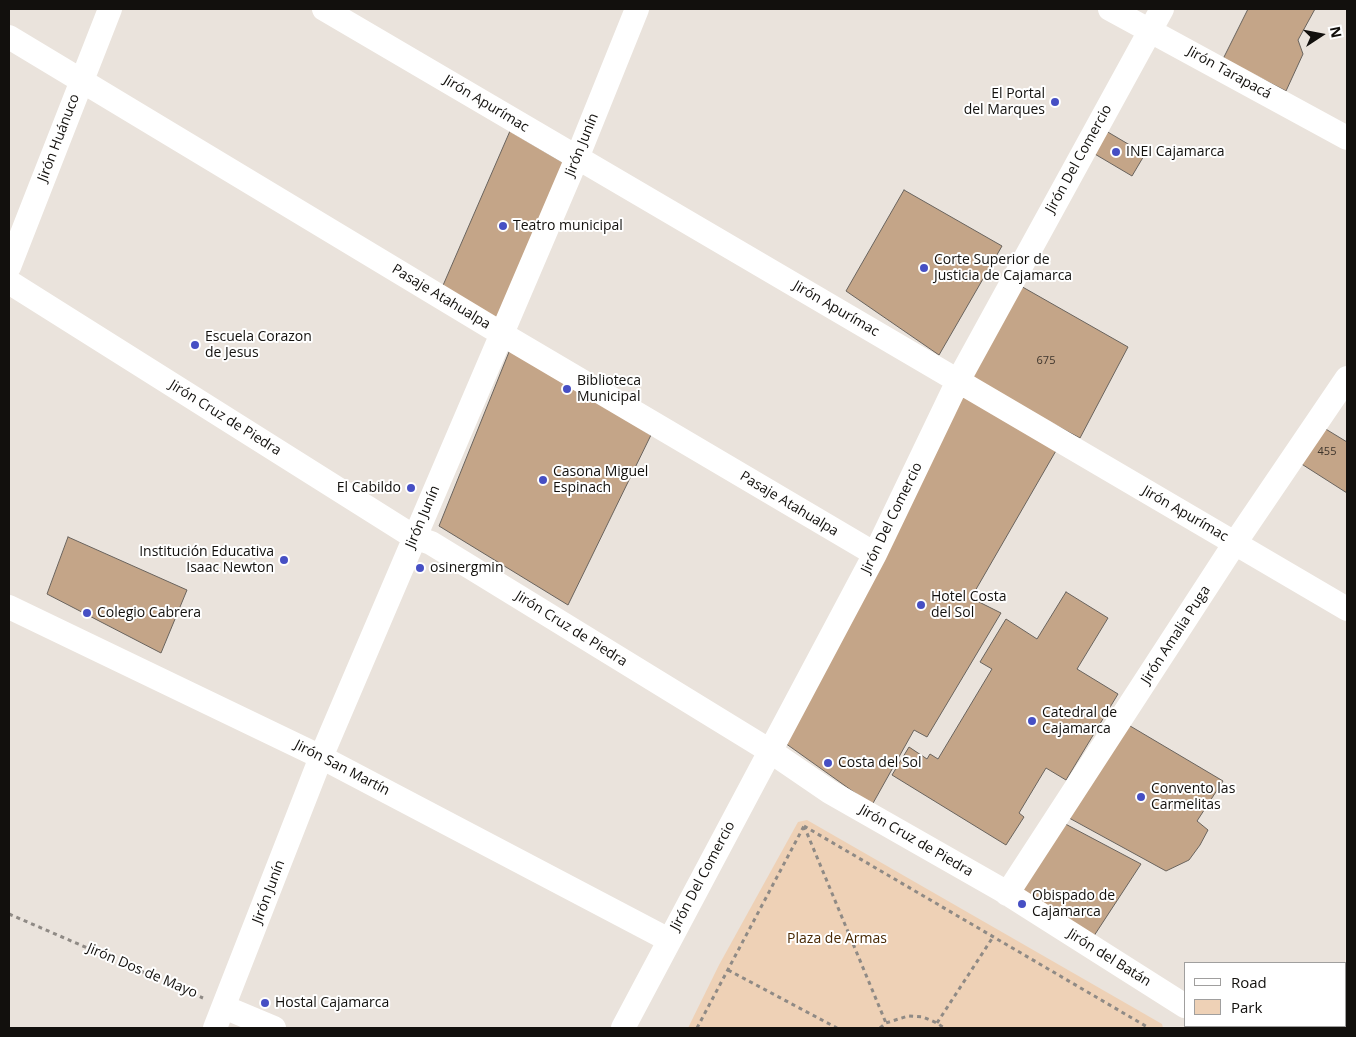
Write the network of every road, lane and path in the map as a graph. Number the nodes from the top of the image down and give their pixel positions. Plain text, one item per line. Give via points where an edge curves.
1 (110, 9) edge
2 (324, 9) edge
3 (637, 9) edge
4 (1110, 9) edge
5 (1162, 9) edge
6 (1150, 30) junction
7 (9, 37) edge
8 (81, 80) junction
9 (1347, 138) edge
10 (577, 158) junction
11 (9, 267) edge
12 (9, 282) edge
13 (502, 334) junction
14 (1347, 378) edge
15 (958, 381) junction
16 (414, 537) junction
17 (1236, 543) junction
18 (875, 554) junction
19 (9, 607) edge
20 (1347, 609) edge
21 (770, 751) junction
22 (321, 757) junction
23 (804, 826) junction
24 (1007, 894) junction
25 (9, 914) edge
26 (994, 937) junction
27 (669, 940) junction
28 (728, 970) junction
29 (1184, 1005) edge
30 (220, 1018) edge
31 (886, 1023) junction
32 (938, 1023) junction
33 (274, 1028) edge
34 (623, 1028) edge
35 (697, 1028) edge
36 (837, 1028) edge
37 (880, 1028) edge
38 (944, 1028) edge
39 (1149, 1028) edge

1 - 8 street, Jirón Huánuco
2 - 10 street, Jirón Apurímac
3 - 10 street, Jirón Junín
4 - 6 street, Jirón Tarapacá
5 - 6 street, Jirón Del Comercio
6 - 9 street, Jirón Tarapacá
6 - 15 street, Jirón Del Comercio
7 - 8 street, Pasaje Atahualpa
8 - 11 street, Jirón Huánuco
8 - 13 street, Pasaje Atahualpa
10 - 13 street, Jirón Junín
10 - 15 street, Jirón Apurímac
12 - 16 street, Jirón Cruz de Piedra
13 - 16 street, Jirón Junín
13 - 18 street, Pasaje Atahualpa
14 - 17 street, Jirón Amalia Puga
15 - 17 street, Jirón Apurímac
15 - 18 street, Jirón Del Comercio
16 - 21 street, Jirón Cruz de Piedra via 431,543
16 - 22 street, Jirón Junín
17 - 20 street, Jirón Apurímac
17 - 24 street, Jirón Amalia Puga
18 - 21 street, Jirón Del Comercio
19 - 22 street, Jirón San Martín
21 - 24 street, Jirón Cruz de Piedra via 830,792
21 - 27 street, Jirón Del Comercio
22 - 27 street, Jirón San Martín
22 - 30 street, Jirón Junín
23 - 26 path
23 - 28 path
23 - 31 path
24 - 29 street, Jirón del Batán
25 - 30 path, Jirón Dos de Mayo
26 - 32 path
26 - 39 path
27 - 34 street, Jirón Del Comercio
28 - 35 path
28 - 36 path
30 - 33 street
31 - 32 path via 908,1016
31 - 37 path
32 - 38 path

